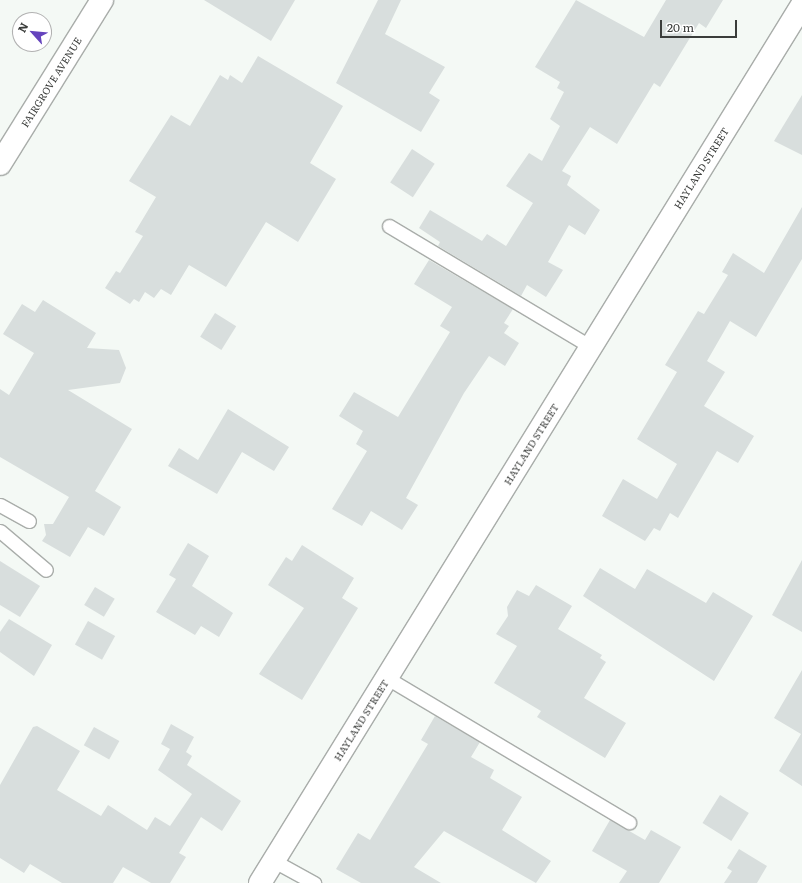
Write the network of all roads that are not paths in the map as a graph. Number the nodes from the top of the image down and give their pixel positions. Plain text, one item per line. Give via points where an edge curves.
1 (102, 0) edge
2 (802, 5) edge
3 (0, 164) edge
4 (390, 226) dead end
5 (591, 347) junction
6 (0, 505) edge
7 (29, 521) dead end
8 (0, 532) edge
9 (46, 570) dead end
10 (387, 678) junction
11 (629, 822) dead end
12 (274, 861) junction
13 (260, 883) edge
14 (314, 883) edge

1 - 3 street, FAIRGROVE AVENUE
2 - 5 street, HAYLAND STREET
4 - 5 lane
5 - 10 street, HAYLAND STREET
6 - 7 lane
8 - 9 lane
10 - 11 lane
10 - 12 street, HAYLAND STREET
12 - 13 street, HAYLAND STREET
12 - 14 lane

